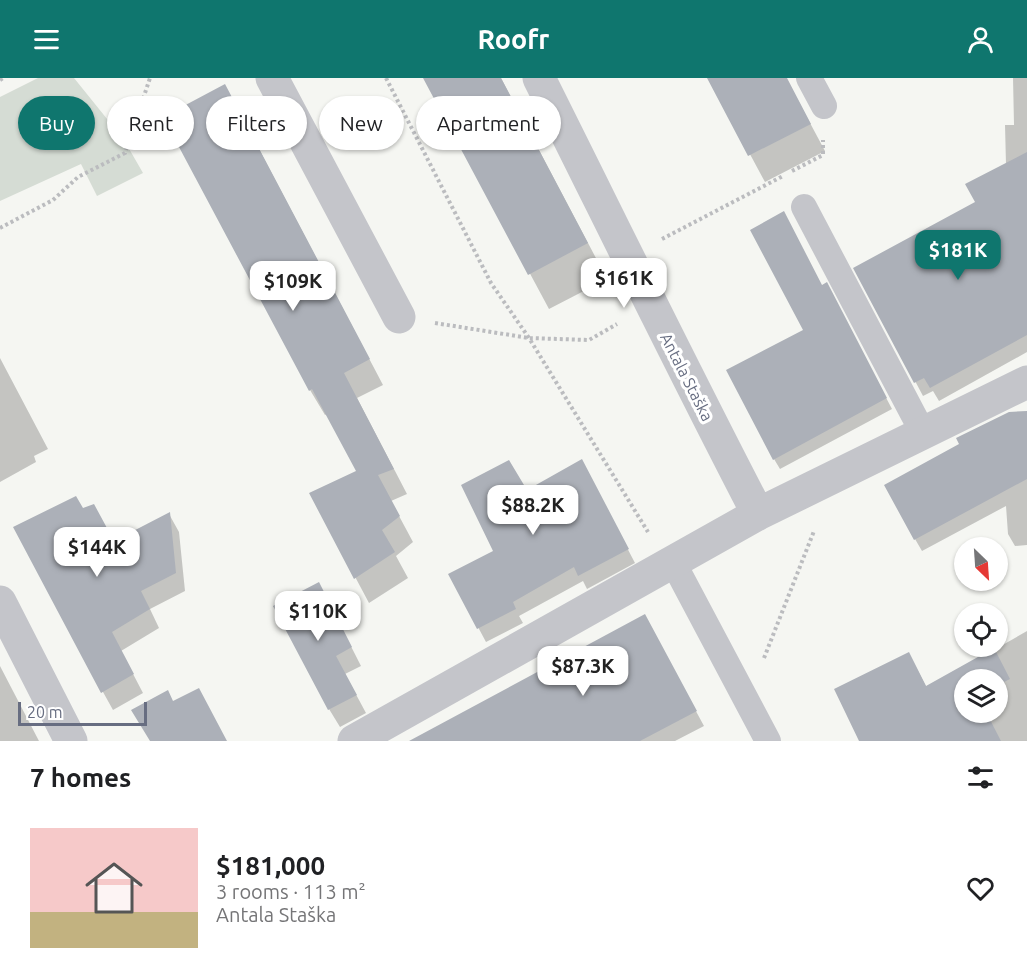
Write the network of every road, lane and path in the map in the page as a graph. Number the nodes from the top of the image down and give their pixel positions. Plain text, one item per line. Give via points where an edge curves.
1 (150, 78) edge
2 (272, 78) edge
3 (386, 78) edge
4 (539, 78) edge
5 (809, 78) edge
6 (824, 106) dead end
7 (801, 167) dead end
8 (804, 207) dead end
9 (0, 228) edge
10 (629, 257) junction
11 (650, 305) junction
12 (399, 317) joint
13 (529, 338) junction
14 (1027, 382) edge
15 (923, 433) junction
16 (794, 496) junction
17 (758, 514) junction
18 (670, 563) junction
19 (0, 602) edge
20 (734, 677) junction
21 (71, 741) edge
22 (354, 741) edge
23 (768, 741) edge

1 - 9 path via 125,153 78,177 53,200
2 - 12 street
3 - 13 path via 491,283
4 - 10 street, Antala Staška
5 - 6 lane
7 - 10 path
8 - 15 lane
10 - 11 street, Antala Staška
11 - 13 path via 589,340
11 - 17 street, Antala Staška
12 - 13 path
13 - 18 path
14 - 15 street
15 - 16 street
16 - 17 street
16 - 20 path via 814,531 763,661
17 - 18 street
18 - 20 lane
18 - 22 street
19 - 21 street
20 - 23 lane

